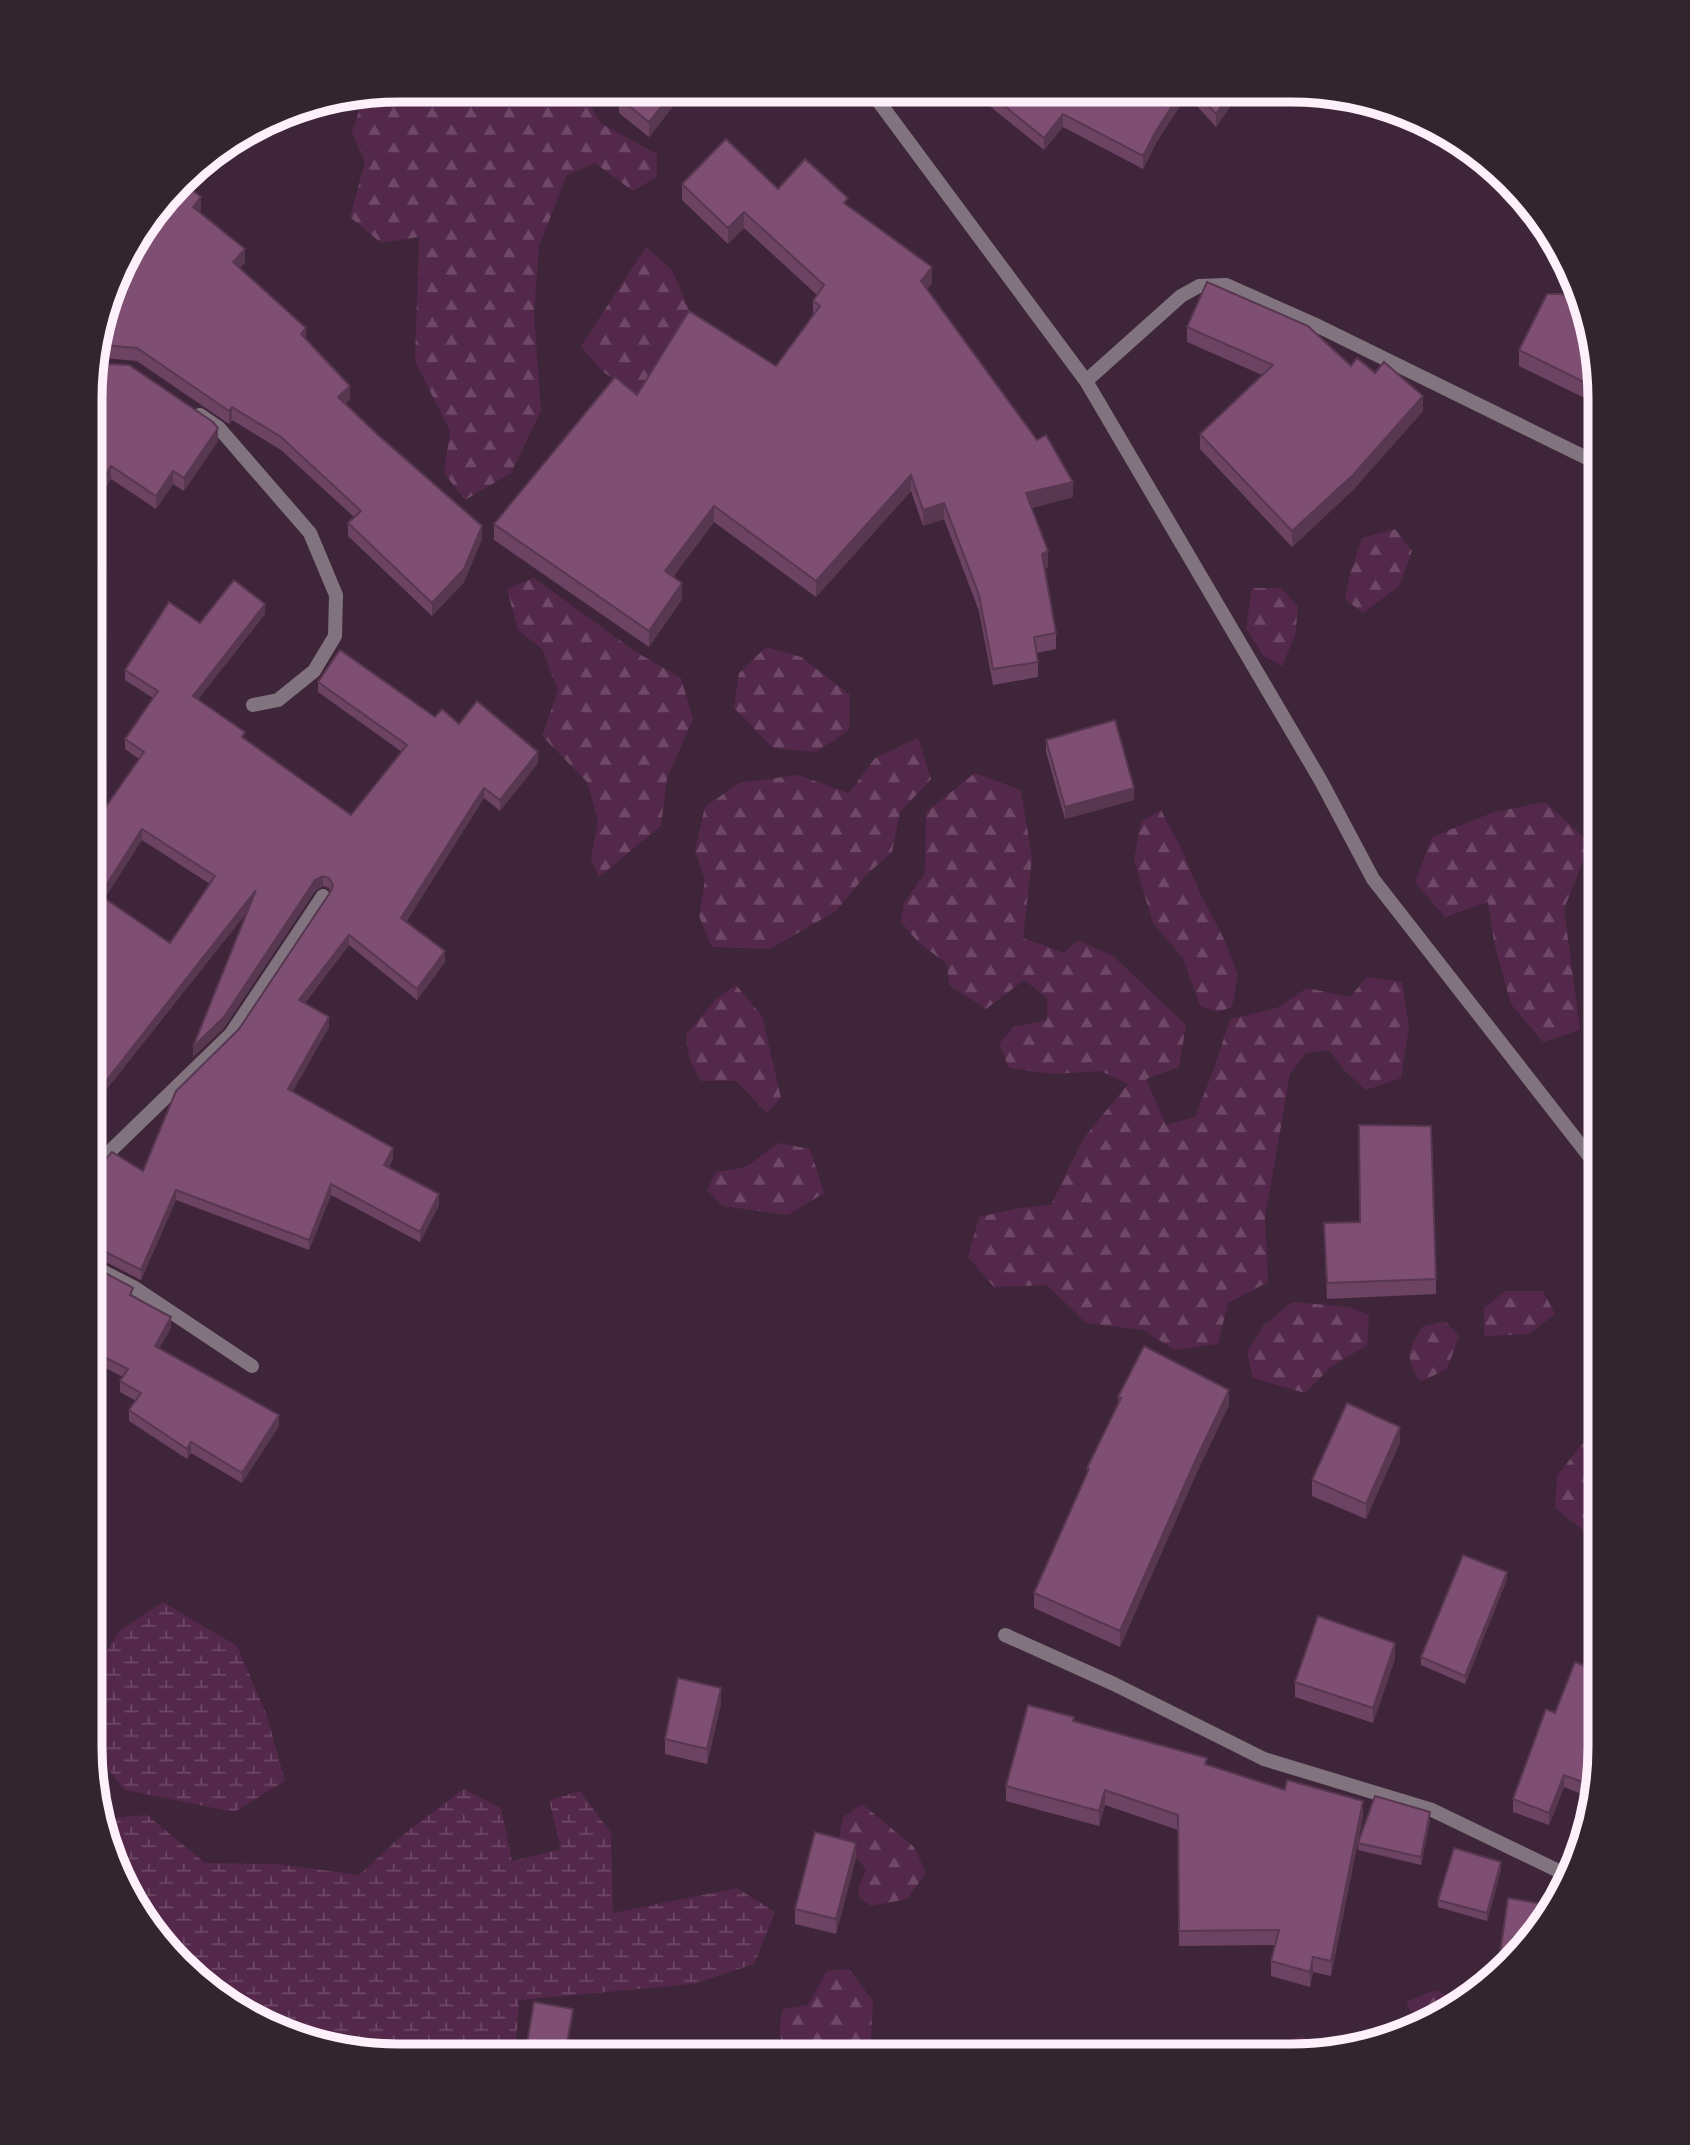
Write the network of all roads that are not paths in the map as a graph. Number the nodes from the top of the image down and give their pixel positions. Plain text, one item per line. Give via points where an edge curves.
1 (886, 102) edge
2 (1086, 381) junction
3 (186, 406) edge
4 (1588, 459) edge
5 (253, 705) dead end
6 (323, 896) dead end
7 (1588, 1155) edge
8 (102, 1159) edge
9 (102, 1271) edge
10 (252, 1366) dead end
11 (1005, 1635) dead end
12 (1561, 1872) edge

1 - 2 street
2 - 4 street via 1181,296 1199,286 1226,285
2 - 7 street via 1321,781 1373,879
3 - 5 street via 219,428 310,533 336,595 335,636 314,671 278,700
6 - 8 street via 231,1034
9 - 10 street
11 - 12 street via 1264,1759 1432,1810

